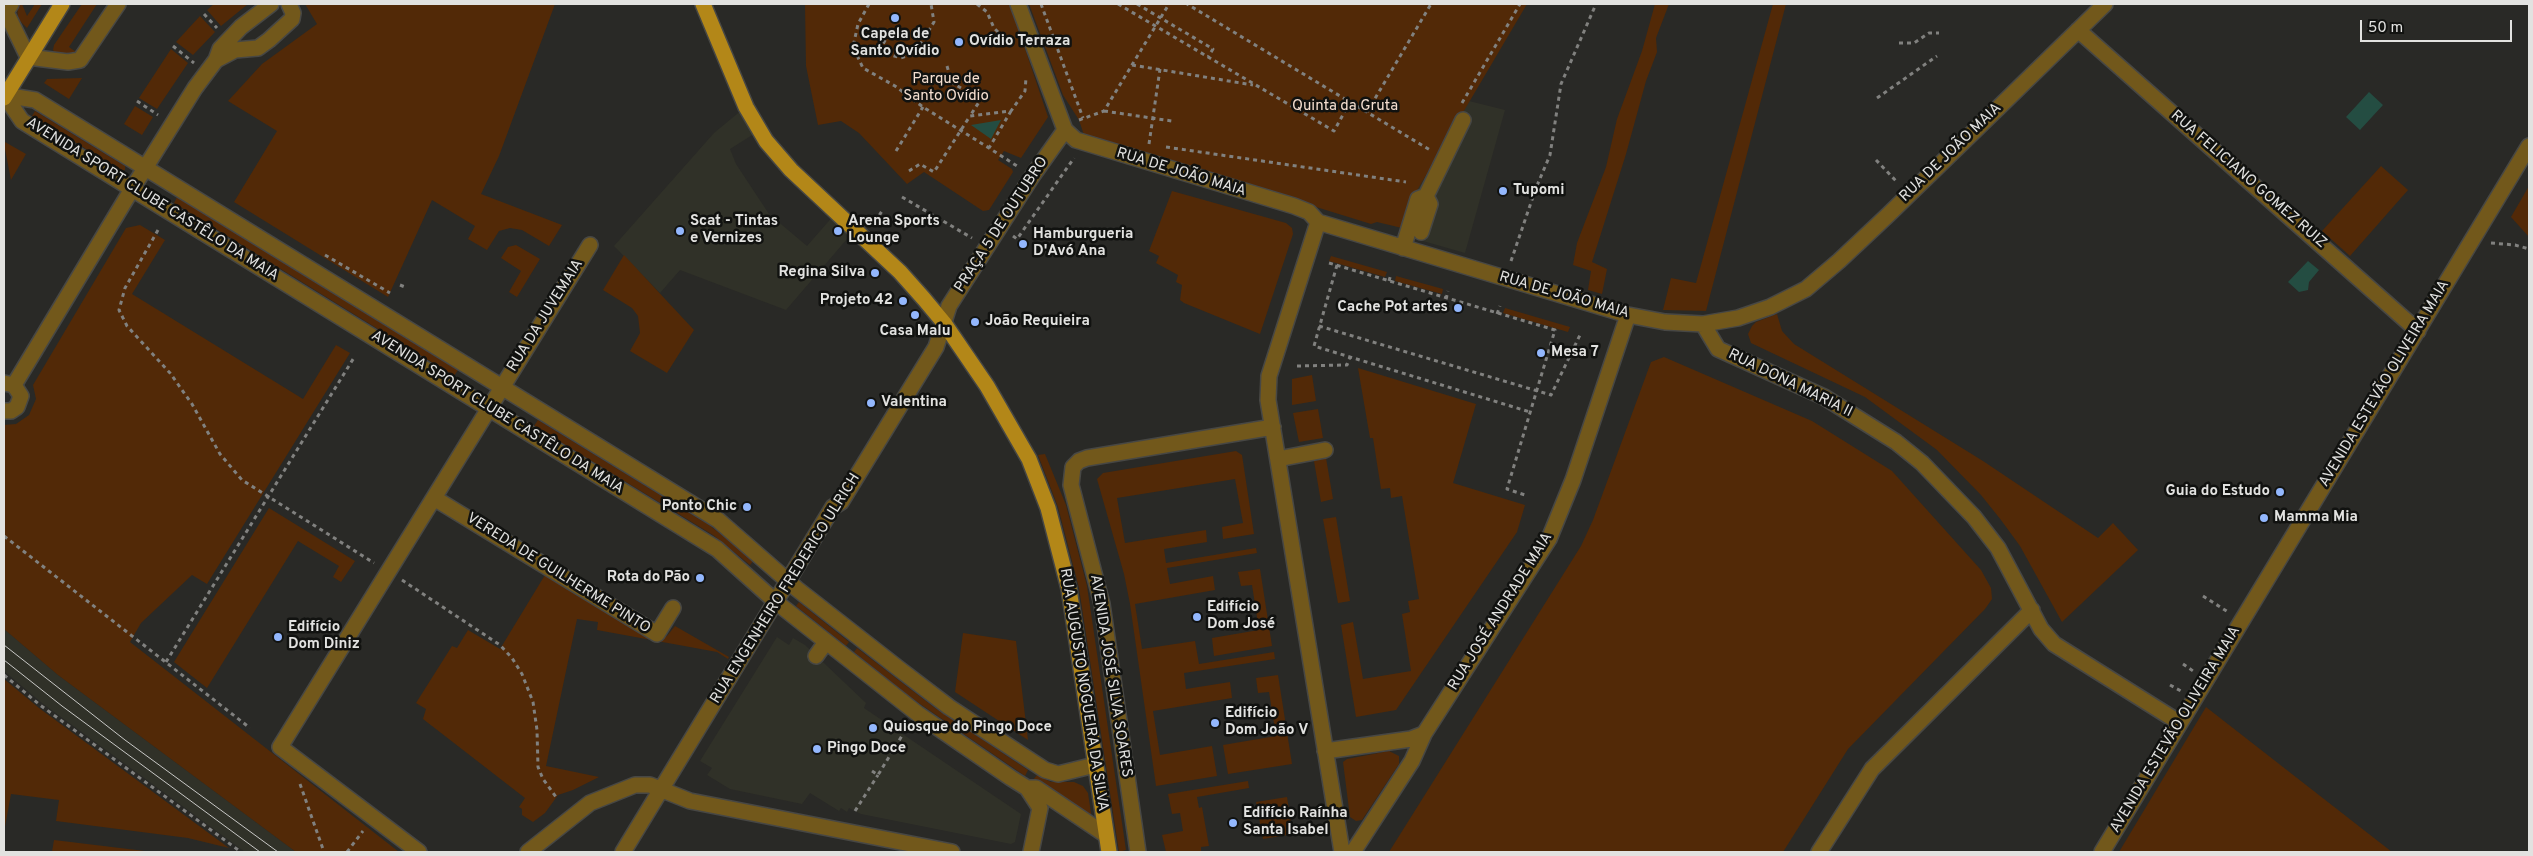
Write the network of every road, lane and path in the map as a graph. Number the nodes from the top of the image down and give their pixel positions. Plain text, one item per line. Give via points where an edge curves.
1 (11, 4) edge
2 (62, 4) edge
3 (118, 4) edge
4 (272, 4) edge
5 (289, 4) edge
6 (869, 4) edge
7 (931, 4) edge
8 (977, 4) edge
9 (1018, 4) edge
10 (1041, 4) edge
11 (1118, 4) edge
12 (1137, 4) edge
13 (1169, 4) edge
14 (1188, 4) edge
15 (1431, 4) edge
16 (1520, 4) edge
17 (1596, 4) edge
18 (2105, 4) edge
19 (705, 7) edge
20 (204, 14) dead end
21 (1156, 26) junction
22 (2078, 30) junction
23 (221, 33) dead end
24 (889, 33) dead end
25 (1939, 33) dead end
26 (1899, 43) dead end
27 (174, 46) dead end
28 (1019, 47) dead end
29 (1937, 56) dead end
30 (28, 57) junction
31 (1208, 57) junction
32 (216, 60) junction
33 (194, 63) dead end
34 (1132, 65) junction
35 (947, 66) dead end
36 (1026, 69) dead end
37 (1160, 70) junction
38 (1256, 86) junction
39 (4, 96) edge
40 (1877, 98) dead end
41 (137, 101) dead end
42 (1350, 102) junction
43 (923, 107) junction
44 (1104, 110) junction
45 (1011, 111) junction
46 (1367, 112) junction
47 (159, 116) dead end
48 (970, 116) junction
49 (1460, 116) joint
50 (1152, 118) junction
51 (1172, 121) dead end
52 (960, 130) junction
53 (1065, 130) junction
54 (2529, 146) edge
55 (989, 148) junction
56 (896, 151) dead end
57 (1434, 152) dead end
58 (1074, 158) dead end
59 (1876, 160) dead end
60 (1017, 166) dead end
61 (145, 168) junction
62 (909, 171) dead end
63 (1406, 182) dead end
64 (132, 189) junction
65 (1909, 194) junction
66 (1426, 196) junction
67 (902, 197) dead end
68 (882, 211) dead end
69 (875, 222) dead end
70 (1318, 222) junction
71 (158, 230) dead end
72 (1421, 232) dead end
73 (968, 236) dead end
74 (1018, 237) dead end
75 (2473, 238) junction
76 (590, 245) dead end
77 (1402, 248) junction
78 (2529, 249) edge
79 (1329, 263) dead end
80 (1337, 265) junction
81 (1391, 274) dead end
82 (1508, 279) junction
83 (1389, 281) junction
84 (400, 285) dead end
85 (404, 287) dead end
86 (1448, 291) dead end
87 (1446, 298) junction
88 (1500, 306) dead end
89 (1497, 314) junction
90 (1628, 315) junction
91 (944, 323) junction
92 (1703, 324) junction
93 (1319, 326) junction
94 (2418, 330) junction
95 (1580, 336) dead end
96 (355, 356) dead end
97 (1350, 357) junction
98 (1296, 366) dead end
99 (9, 384) edge
100 (502, 387) junction
101 (1537, 391) junction
102 (489, 408) junction
103 (4, 411) edge
104 (1530, 412) junction
105 (1273, 427) junction
106 (1324, 450) dead end
107 (1278, 459) junction
108 (1528, 496) dead end
109 (268, 497) junction
110 (434, 498) junction
111 (4, 536) edge
112 (379, 566) dead end
113 (398, 578) dead end
114 (788, 581) junction
115 (2203, 596) dead end
116 (776, 602) junction
117 (673, 608) dead end
118 (2032, 610) junction
119 (2231, 614) dead end
120 (826, 642) junction
121 (816, 656) dead end
122 (166, 662) junction
123 (2183, 664) dead end
124 (2196, 672) dead end
125 (4, 675) edge
126 (2170, 685) dead end
127 (2183, 693) dead end
128 (2180, 724) junction
129 (250, 728) dead end
130 (903, 734) dead end
131 (1424, 734) junction
132 (1325, 751) junction
133 (1095, 765) junction
134 (872, 771) dead end
135 (878, 775) junction
136 (299, 781) dead end
137 (1028, 788) junction
138 (662, 790) junction
139 (556, 796) dead end
140 (855, 811) dead end
141 (1106, 835) junction
142 (359, 836) dead end
143 (241, 852) edge
144 (324, 852) edge
145 (347, 852) edge
146 (419, 852) edge
147 (528, 852) edge
148 (623, 852) edge
149 (952, 852) edge
150 (1031, 852) edge
151 (1109, 852) edge
152 (1138, 852) edge
153 (1342, 852) edge
154 (1353, 852) edge
155 (1819, 852) edge
156 (2102, 852) edge

1 - 30 street via 6,12
2 - 30 main road
3 - 30 street via 80,60 68,62
4 - 32 street via 228,39
5 - 32 street via 292,20 258,48 235,50
6 - 43 path via 858,24 853,47 863,68
7 - 24 path via 934,22 915,53 901,58 888,54 881,48
8 - 28 path via 987,12 994,28
9 - 53 street
10 - 44 path via 1083,118
11 - 21 path
12 - 31 path via 1214,49
13 - 21 path
14 - 42 path
15 - 46 path
16 - 49 path
17 - 82 path via 1561,84 1550,155 1518,239
18 - 22 street, RUA DE JOÃO MAIA
19 - 91 main road, RUA AUGUSTO NOGUEIRA DA SILVA via 746,107 766,141 791,170 900,272
20 - 23 path
21 - 31 path
21 - 34 path
22 - 65 street, RUA DE JOÃO MAIA
22 - 94 street, RUA FELICIANO GOMEZ RUIZ
25 - 26 path via 1929,33 1914,43
27 - 33 path
29 - 40 path
30 - 39 main road
31 - 38 path
32 - 61 street via 194,88
34 - 37 path
34 - 44 path
35 - 48 path via 952,83 981,99
36 - 45 path via 1025,91
37 - 38 path
37 - 50 path
38 - 42 path via 1334,131
39 - 61 street, AVENIDA SPORT CLUBE CASTÊLO DA MAIA via 35,100
39 - 64 street, AVENIDA SPORT CLUBE CASTÊLO DA MAIA via 22,121
41 - 47 path
42 - 46 path
43 - 52 path
43 - 56 path
44 - 50 path
45 - 48 path
45 - 55 path
46 - 57 path
48 - 52 path
49 - 66 street
50 - 51 path
50 - 63 path via 1149,145
52 - 55 path
52 - 62 path via 934,172 920,164
53 - 70 street, RUA DE JOÃO MAIA via 1069,136 1090,146 1309,212
53 - 91 street, PRAÇA 5 DE OUTUBRO via 949,306
54 - 75 street, AVENIDA ESTEVÃO OLIVEIRA MAIA
55 - 60 path
58 - 74 path
59 - 65 path
61 - 64 street
61 - 100 street, AVENIDA SPORT CLUBE CASTÊLO DA MAIA
64 - 99 street
64 - 102 street, AVENIDA SPORT CLUBE CASTÊLO DA MAIA
65 - 92 street, RUA DE JOÃO MAIA via 1806,288 1738,318
66 - 72 street via 1430,204
66 - 77 street via 1418,199
67 - 73 path
68 - 69 path
70 - 77 street, RUA DE JOÃO MAIA
70 - 105 street via 1269,376 1268,400
71 - 109 path via 124,288 119,310 127,326 170,373 192,404 220,454 242,480
75 - 78 path
75 - 94 street, AVENIDA ESTEVÃO OLIVEIRA MAIA
76 - 100 street, RUA DA JUVEMAIA
77 - 82 street, RUA DE JOÃO MAIA
79 - 80 path
80 - 83 path
80 - 93 path
81 - 83 path
82 - 90 street, RUA DE JOÃO MAIA
83 - 87 path
84 - 85 path
86 - 87 path
87 - 89 path
88 - 89 path
89 - 101 path via 1555,330
90 - 92 street, RUA DE JOÃO MAIA via 1665,322
90 - 131 street, RUA JOSÉ ANDRADE MAIA via 1555,526
91 - 114 street, RUA ENGENHEIRO FREDERICO ULRICH via 939,340 841,502 833,507
91 - 133 main road, RUA AUGUSTO NOGUEIRA DA SILVA via 988,386 1040,484 1069,589
92 - 118 street, RUA DONA MARIA II via 1718,349 1824,398 1896,442 1922,464 1967,510 1998,548
93 - 97 path via 1314,346
93 - 101 path
94 - 128 street, AVENIDA ESTEVÃO OLIVEIRA MAIA
95 - 101 path via 1551,395
96 - 109 path
97 - 98 path via 1347,365
97 - 104 path
99 - 103 street via 21,396 20,402 11,411
100 - 102 street, RUA DA JUVEMAIA
100 - 114 street, AVENIDA SPORT CLUBE CASTÊLO DA MAIA via 718,520
101 - 104 path
102 - 110 street, RUA DA JUVEMAIA
102 - 116 street, AVENIDA SPORT CLUBE CASTÊLO DA MAIA via 717,549
104 - 108 path via 1507,489
105 - 107 street
105 - 152 street, AVENIDA JOSÉ SILVA SOARES via 1087,458 1073,467 1071,485 1102,604
106 - 107 street
107 - 132 street
109 - 112 path
109 - 122 path
110 - 117 street, VEREDA DE GUILHERME PINTO via 657,634
110 - 146 street, RUA DA JUVEMAIA via 280,747
111 - 122 path
113 - 139 path via 500,644 512,658 533,702 538,767 543,780
114 - 116 street, RUA ENGENHEIRO FREDERICO ULRICH
114 - 133 street, AVENIDA SPORT CLUBE CASTÊLO DA MAIA via 949,707 1045,770 1058,774
115 - 119 path
116 - 120 street, AVENIDA SPORT CLUBE CASTÊLO DA MAIA
116 - 138 street, RUA ENGENHEIRO FREDERICO ULRICH
118 - 128 street, RUA DONA MARIA II via 2041,629 2054,644
118 - 155 street via 1872,769
120 - 121 street
120 - 137 street, AVENIDA SPORT CLUBE CASTÊLO DA MAIA via 942,731
122 - 129 path
123 - 124 path
125 - 143 path
126 - 127 path
128 - 156 street, AVENIDA ESTEVÃO OLIVEIRA MAIA
130 - 135 path
131 - 132 street via 1411,739
131 - 154 street, RUA JOSÉ ANDRADE MAIA via 1412,761
132 - 153 street
133 - 141 main road, RUA AUGUSTO NOGUEIRA DA SILVA
134 - 135 path
135 - 140 path
136 - 144 path
137 - 141 street, AVENIDA SPORT CLUBE CASTÊLO DA MAIA via 1036,788
137 - 150 street via 1040,808
138 - 147 street via 650,785 635,785 590,803
138 - 148 street, RUA ENGENHEIRO FREDERICO ULRICH
138 - 149 street via 690,801
141 - 151 main road, RUA AUGUSTO NOGUEIRA DA SILVA
142 - 145 path

